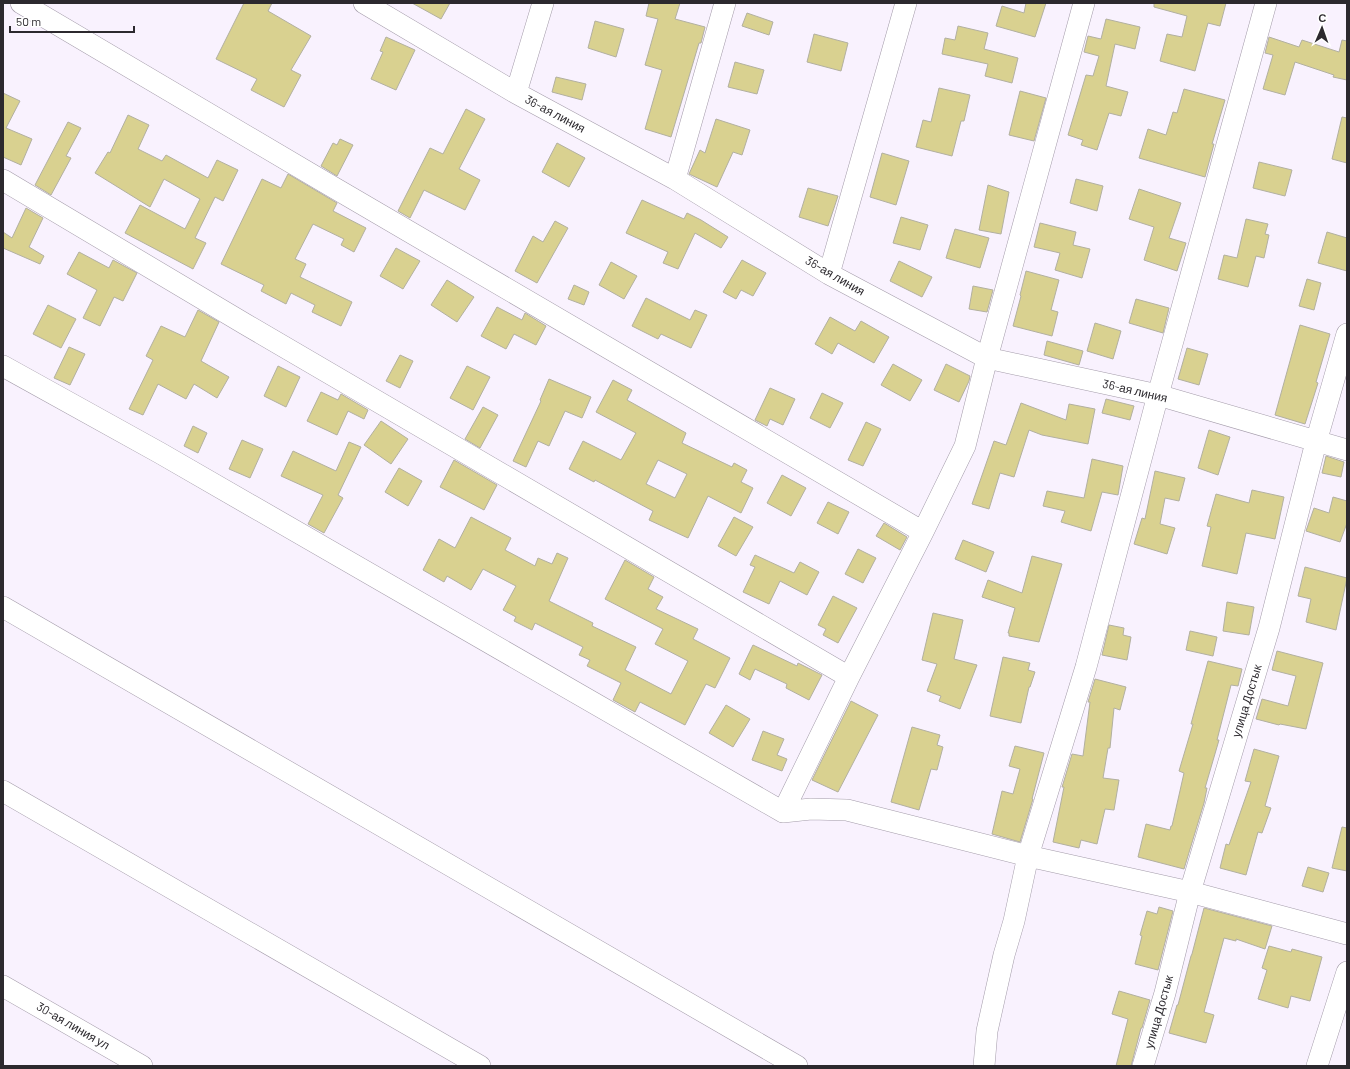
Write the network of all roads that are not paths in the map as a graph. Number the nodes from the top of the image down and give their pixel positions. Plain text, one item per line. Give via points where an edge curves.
1 (21, 3) edge
2 (364, 3) edge
3 (543, 3) edge
4 (725, 3) edge
5 (906, 3) edge
6 (1084, 3) edge
7 (1266, 3) edge
8 (516, 93) junction
9 (675, 179) junction
10 (3, 180) edge
11 (829, 274) junction
12 (1347, 334) edge
13 (987, 358) junction
14 (3, 366) edge
15 (1158, 395) junction
16 (1316, 442) junction
17 (1347, 450) edge
18 (923, 532) junction
19 (3, 607) edge
20 (849, 677) junction
21 (3, 791) edge
22 (784, 812) junction
23 (1028, 856) junction
24 (1190, 892) junction
25 (1347, 934) edge
26 (1347, 972) edge
27 (3, 986) edge
28 (142, 1066) edge
29 (480, 1066) edge
30 (797, 1066) edge
31 (984, 1066) edge
32 (1143, 1066) edge
33 (1317, 1066) edge

1 - 18 street
2 - 8 street, 36-ая линия
3 - 8 street
4 - 9 street
5 - 11 street
6 - 13 street
7 - 15 street
8 - 9 street, 36-ая линия
9 - 11 street, 36-ая линия
10 - 20 street
11 - 13 street, 36-ая линия
12 - 16 street, улица Достык
13 - 15 street, 36-ая линия
13 - 18 street via 965,446
14 - 22 street via 160,453
15 - 16 street, 36-ая линия
15 - 23 street via 1086,667
16 - 17 street, 36-ая линия
16 - 24 street, улица Достык via 1269,628
18 - 20 street
19 - 30 street
20 - 22 street
21 - 29 street
22 - 23 street via 811,809 847,810
23 - 24 street
23 - 31 street via 988,1023
24 - 25 street
24 - 32 street, улица Достык via 1165,993
26 - 33 street
27 - 28 street, 30-ая линия ул

